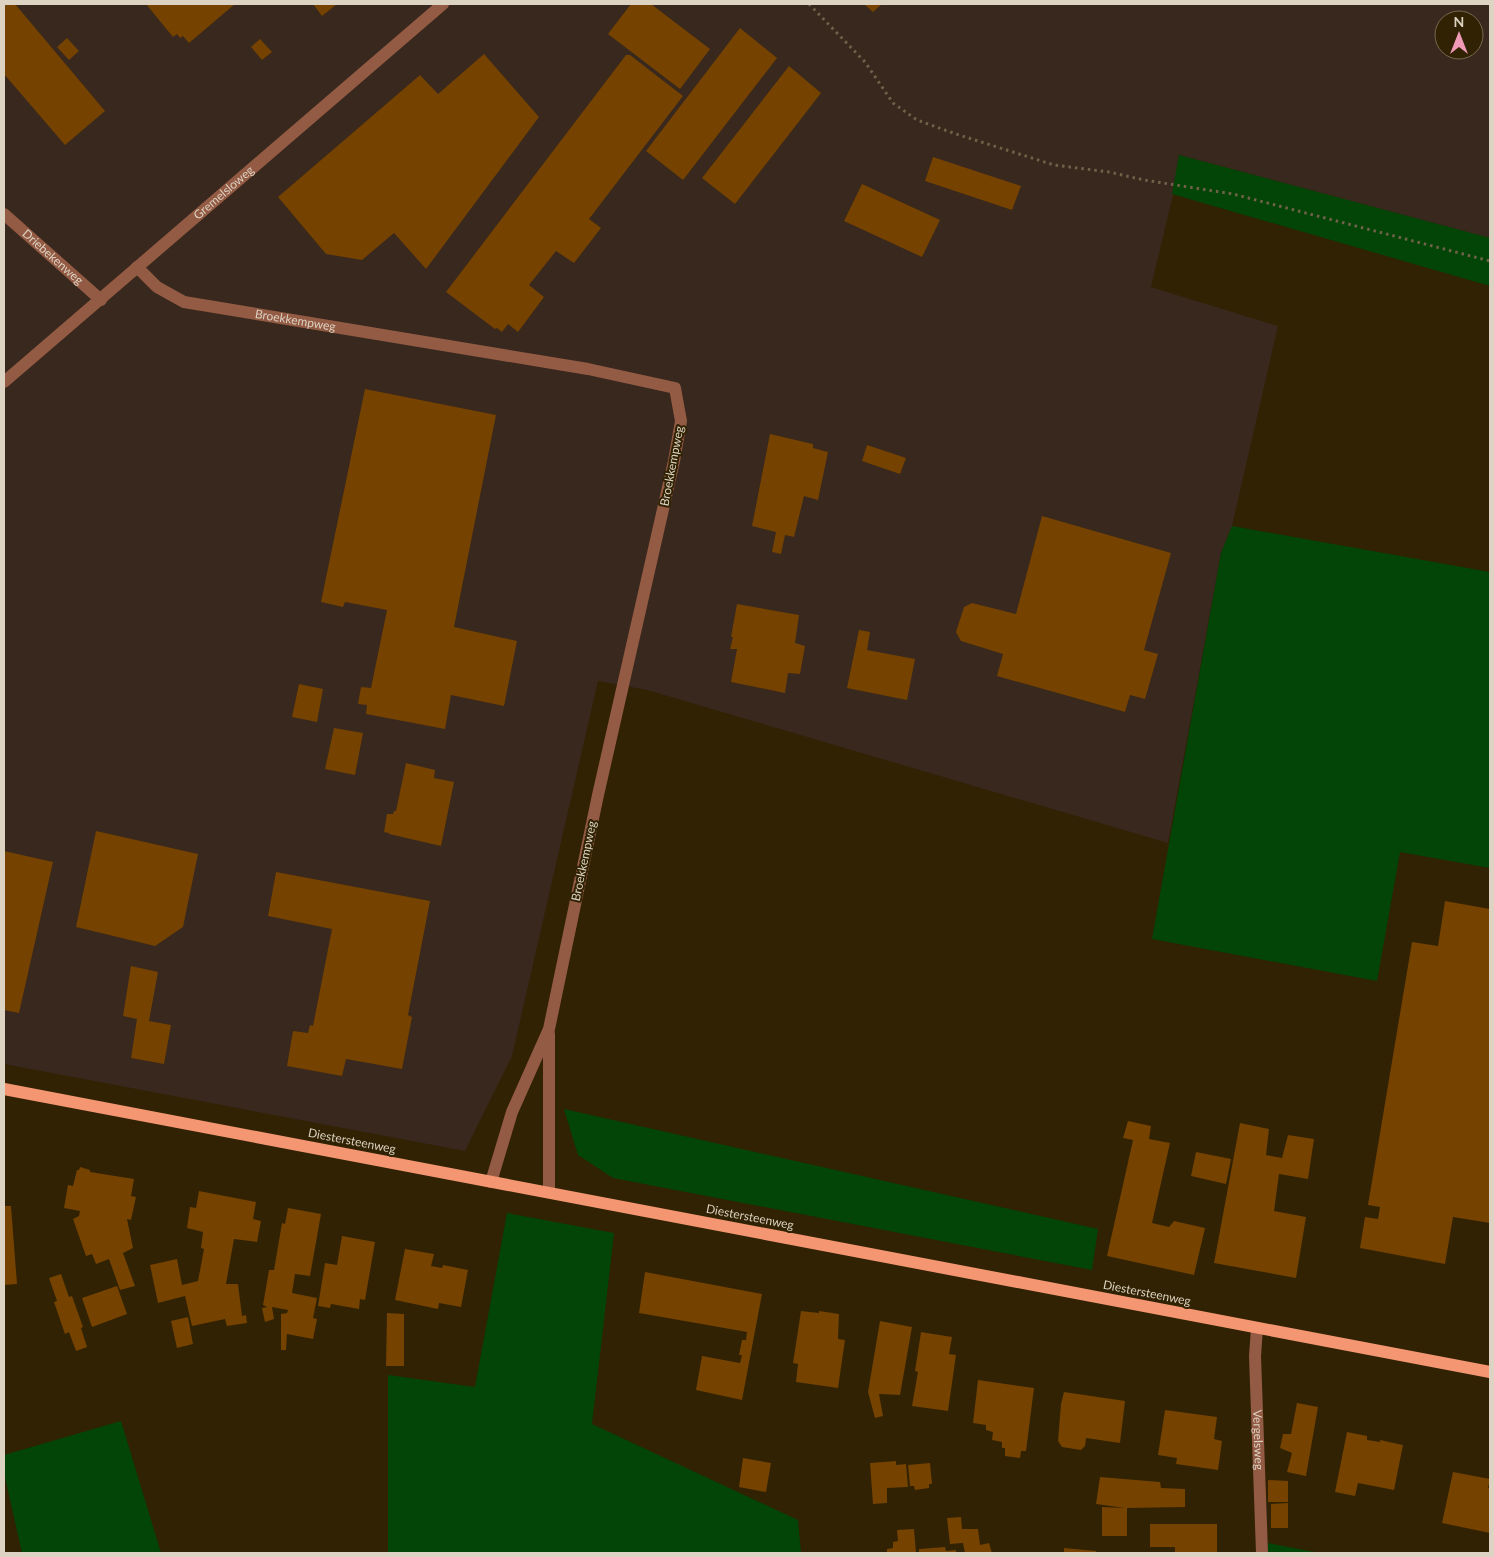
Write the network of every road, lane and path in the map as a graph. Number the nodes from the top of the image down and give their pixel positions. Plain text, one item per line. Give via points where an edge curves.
1 (444, 4) edge
2 (809, 4) edge
3 (4, 214) edge
4 (1490, 261) edge
5 (137, 267) junction
6 (101, 300) junction
7 (4, 382) edge
8 (548, 1029) junction
9 (4, 1089) edge
10 (490, 1182) junction
11 (548, 1192) junction
12 (1257, 1328) junction
13 (1490, 1372) edge
14 (1262, 1553) edge

1 - 5 street, Gremelsloweg
2 - 4 path via 865,62 893,103 917,120 1054,165 1233,194
3 - 6 street, Driebekenweg
5 - 6 street, Gremelsloweg
5 - 8 street, Broekkempweg via 157,287 184,302 588,369 675,388 680,421 674,461
6 - 7 street, Gremelsloweg
8 - 10 street, Broekkempweg via 512,1112
8 - 11 street, Broekkempweg
9 - 10 main road, Diestersteenweg
10 - 11 main road, Diestersteenweg
11 - 12 main road, Diestersteenweg
12 - 13 main road, Diestersteenweg
12 - 14 street, Vergelsweg via 1254,1356

